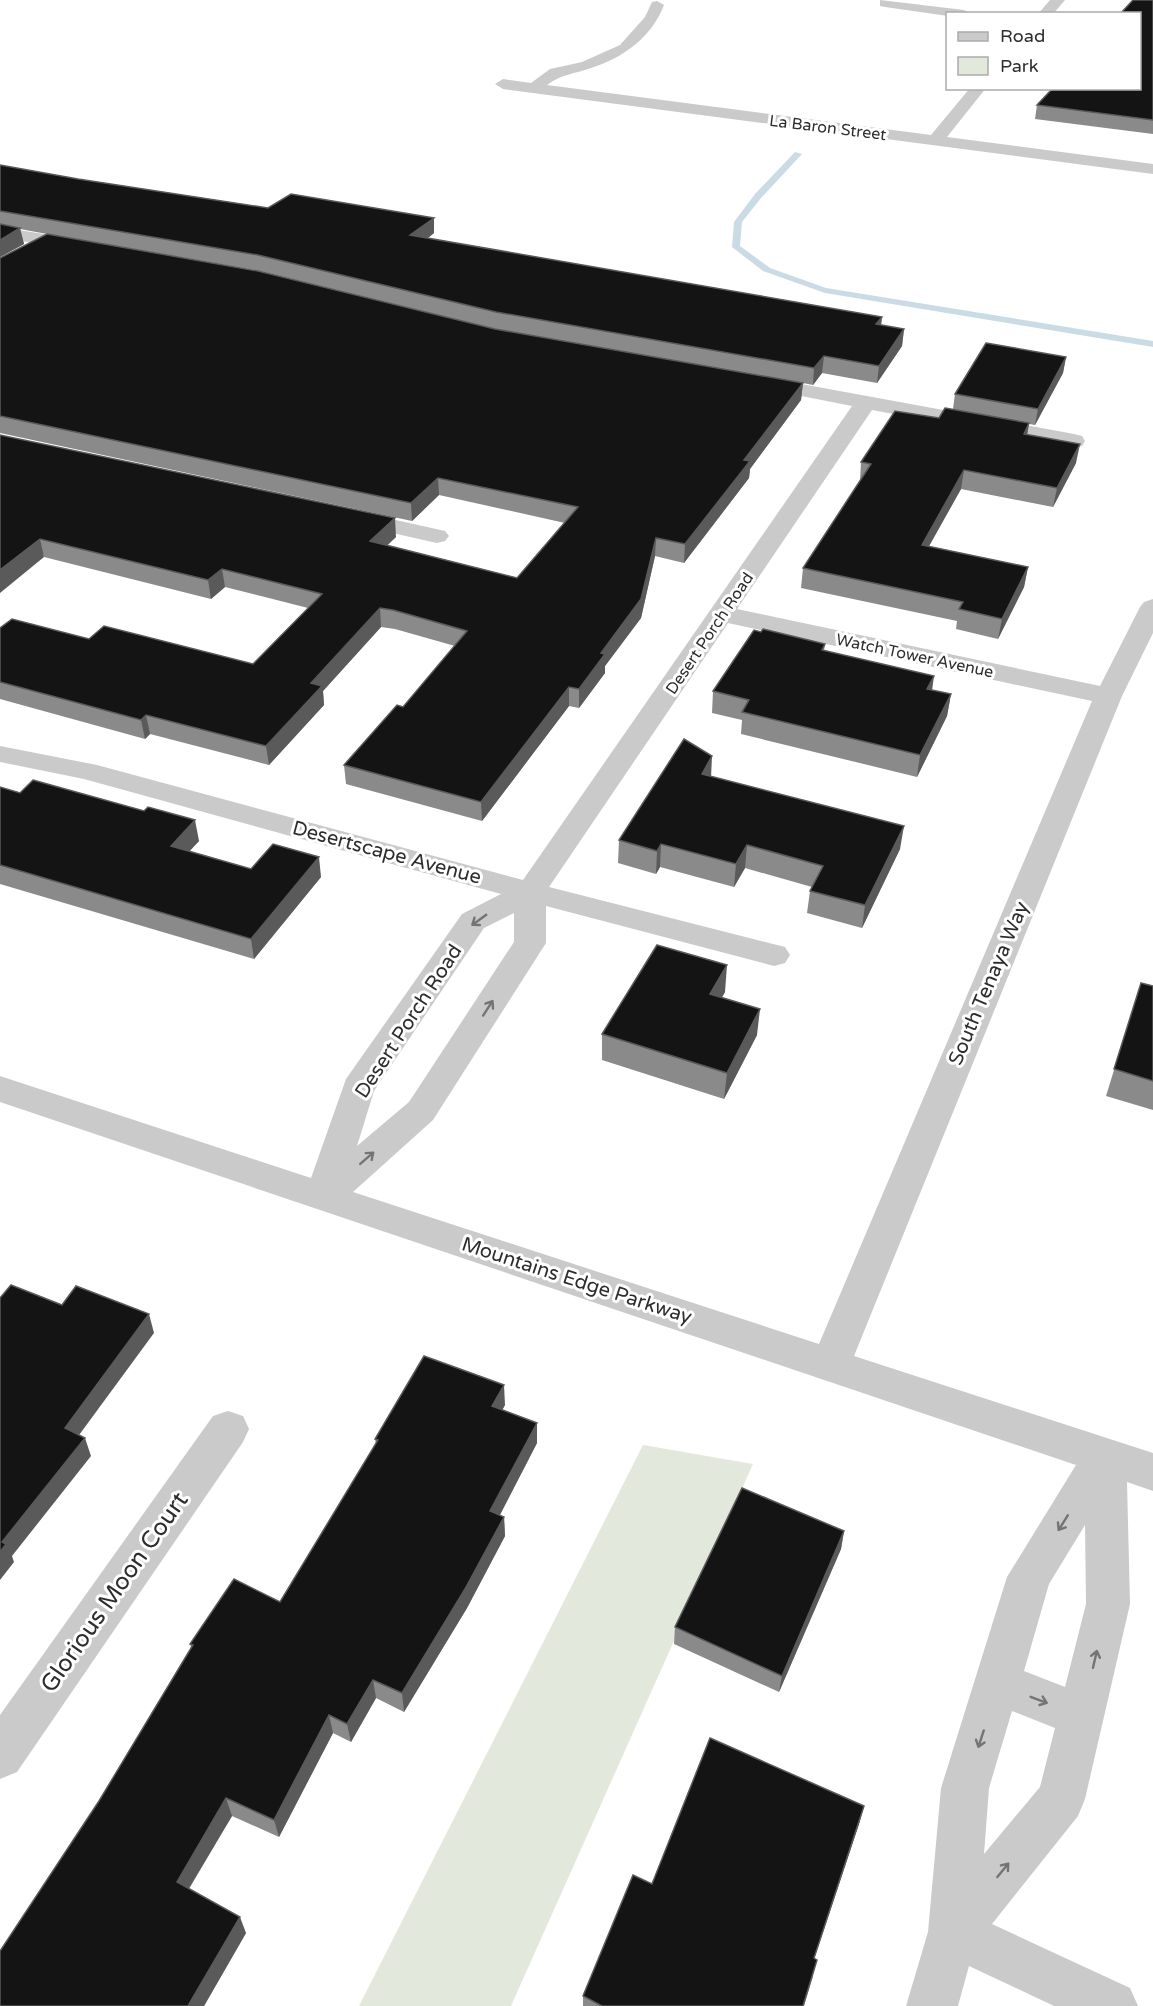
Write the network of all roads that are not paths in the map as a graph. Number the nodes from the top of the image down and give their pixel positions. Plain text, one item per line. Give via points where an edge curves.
1 (1058, 0) edge
2 (885, 3) dead end
3 (657, 4) dead end
4 (950, 12) edge
5 (1048, 12) edge
6 (503, 84) dead end
7 (534, 88) junction
8 (977, 90) edge
9 (935, 141) junction
10 (1153, 169) edge
11 (0, 232) edge
12 (47, 241) junction
13 (105, 251) edge
14 (23, 255) edge
15 (734, 378) edge
16 (866, 402) junction
17 (1074, 441) edge
18 (333, 514) edge
19 (437, 536) dead end
20 (1153, 607) edge
21 (723, 614) junction
22 (1108, 696) junction
23 (0, 754) edge
24 (530, 892) junction
25 (774, 955) dead end
26 (0, 1089) edge
27 (323, 1197) junction
28 (831, 1363) junction
29 (228, 1429) dead end
30 (1105, 1455) junction
31 (1153, 1472) edge
32 (998, 1683) junction
33 (1081, 1716) junction
34 (0, 1755) edge
35 (953, 1932) junction
36 (932, 2006) edge
37 (1112, 2006) edge

1 - 5 street
2 - 4 street
3 - 7 street via 652,18 625,48 587,65 555,72
6 - 7 street, La Baron Street
7 - 9 street, La Baron Street
8 - 9 street
9 - 10 street, La Baron Street
11 - 12 street
12 - 13 street
12 - 14 street
15 - 16 street
16 - 17 street
16 - 21 street, Desert Porch Road
18 - 19 street
20 - 22 street, South Tenaya Way
21 - 22 street, Watch Tower Avenue
21 - 24 street, Desert Porch Road
22 - 28 street, South Tenaya Way
23 - 24 street, Desertscape Avenue via 98,774
24 - 25 street, Desertscape Avenue
24 -> 27 street, Desert Porch Road via 473,921 358,1088
27 -> 24 street via 421,1111 530,943
26 - 27 street, Mountains Edge Parkway
27 - 28 street, Mountains Edge Parkway
28 - 30 street, Mountains Edge Parkway
29 - 34 street, Glorious Moon Court
30 - 31 street, Mountains Edge Parkway
30 -> 32 street via 1029,1577
33 -> 30 street via 1108,1604
32 -> 33 street
32 -> 35 street via 965,1788
35 -> 33 street via 1061,1799
35 - 36 street
35 - 37 street

